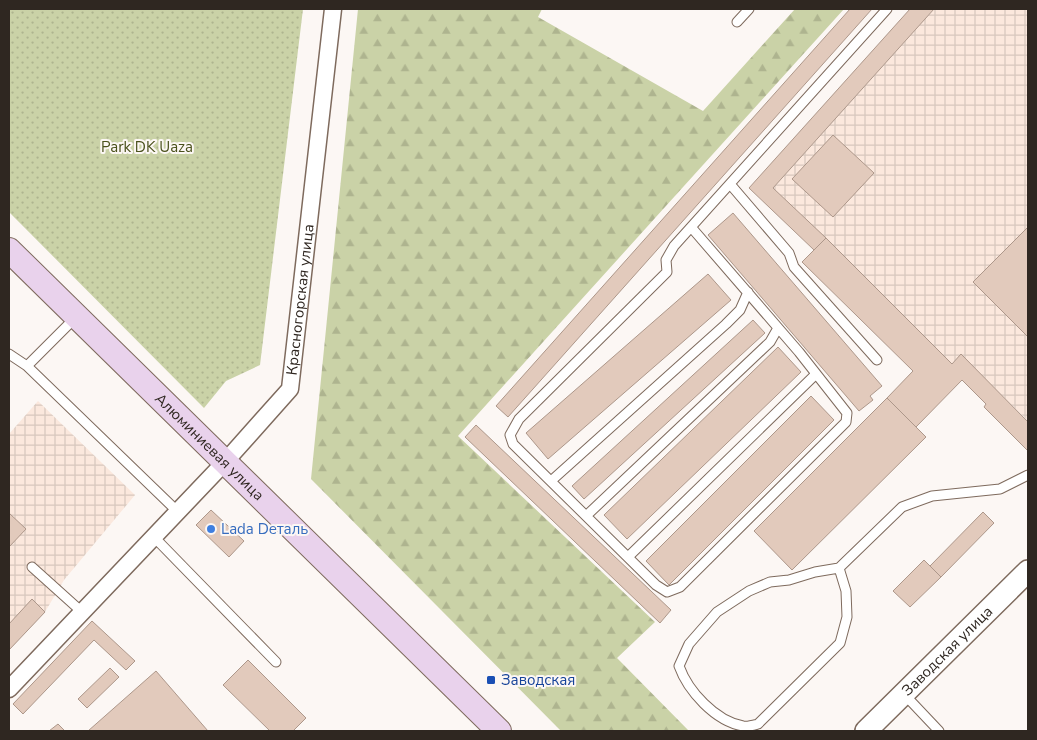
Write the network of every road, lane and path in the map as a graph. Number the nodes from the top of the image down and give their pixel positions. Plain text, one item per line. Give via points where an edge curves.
1 (333, 9) edge
2 (749, 9) edge
3 (887, 9) edge
4 (737, 22) dead end
5 (730, 184) junction
6 (691, 226) junction
7 (9, 250) edge
8 (748, 292) junction
9 (76, 317) junction
10 (778, 328) junction
11 (9, 354) edge
12 (877, 360) dead end
13 (27, 366) junction
14 (816, 374) junction
15 (224, 464) junction
16 (1028, 475) edge
17 (551, 482) junction
18 (178, 512) junction
19 (586, 516) junction
20 (154, 537) junction
21 (628, 557) junction
22 (32, 567) dead end
23 (839, 568) junction
24 (1028, 571) edge
25 (82, 612) junction
26 (276, 662) dead end
27 (9, 689) edge
28 (904, 694) junction
29 (498, 730) edge
30 (866, 731) edge
31 (939, 731) edge

1 - 15 street, Красногорская улица via 290,389
2 - 4 lane
3 - 5 lane
5 - 6 lane
5 - 12 lane via 789,253 794,267
6 - 8 lane
6 - 17 lane via 666,260 667,272 519,419 510,435 513,444
7 - 9 main road, Алюминиевая улица
8 - 10 lane
8 - 17 lane via 740,310 726,324
9 - 13 lane
9 - 15 main road, Алюминиевая улица
10 - 14 lane
10 - 19 lane via 770,342
11 - 13 lane
13 - 18 lane
14 - 21 lane
14 - 21 lane via 847,413 846,422 680,587 667,592
15 - 18 street, Красногорская улица
15 - 29 main road, Алюминиевая улица
16 - 23 lane via 1000,489 932,496 902,507
17 - 19 lane
18 - 20 street, Красногорская улица
19 - 21 lane
20 - 25 street, Красногорская улица
20 - 26 lane
22 - 25 lane
23 - 23 lane via 846,591 847,617 840,643 758,724 744,727 721,716 703,702 684,680 679,666 689,644 716,612 770,582
24 - 28 street, Заводская улица
25 - 27 street, Красногорская улица
28 - 30 street, Заводская улица
28 - 31 lane

